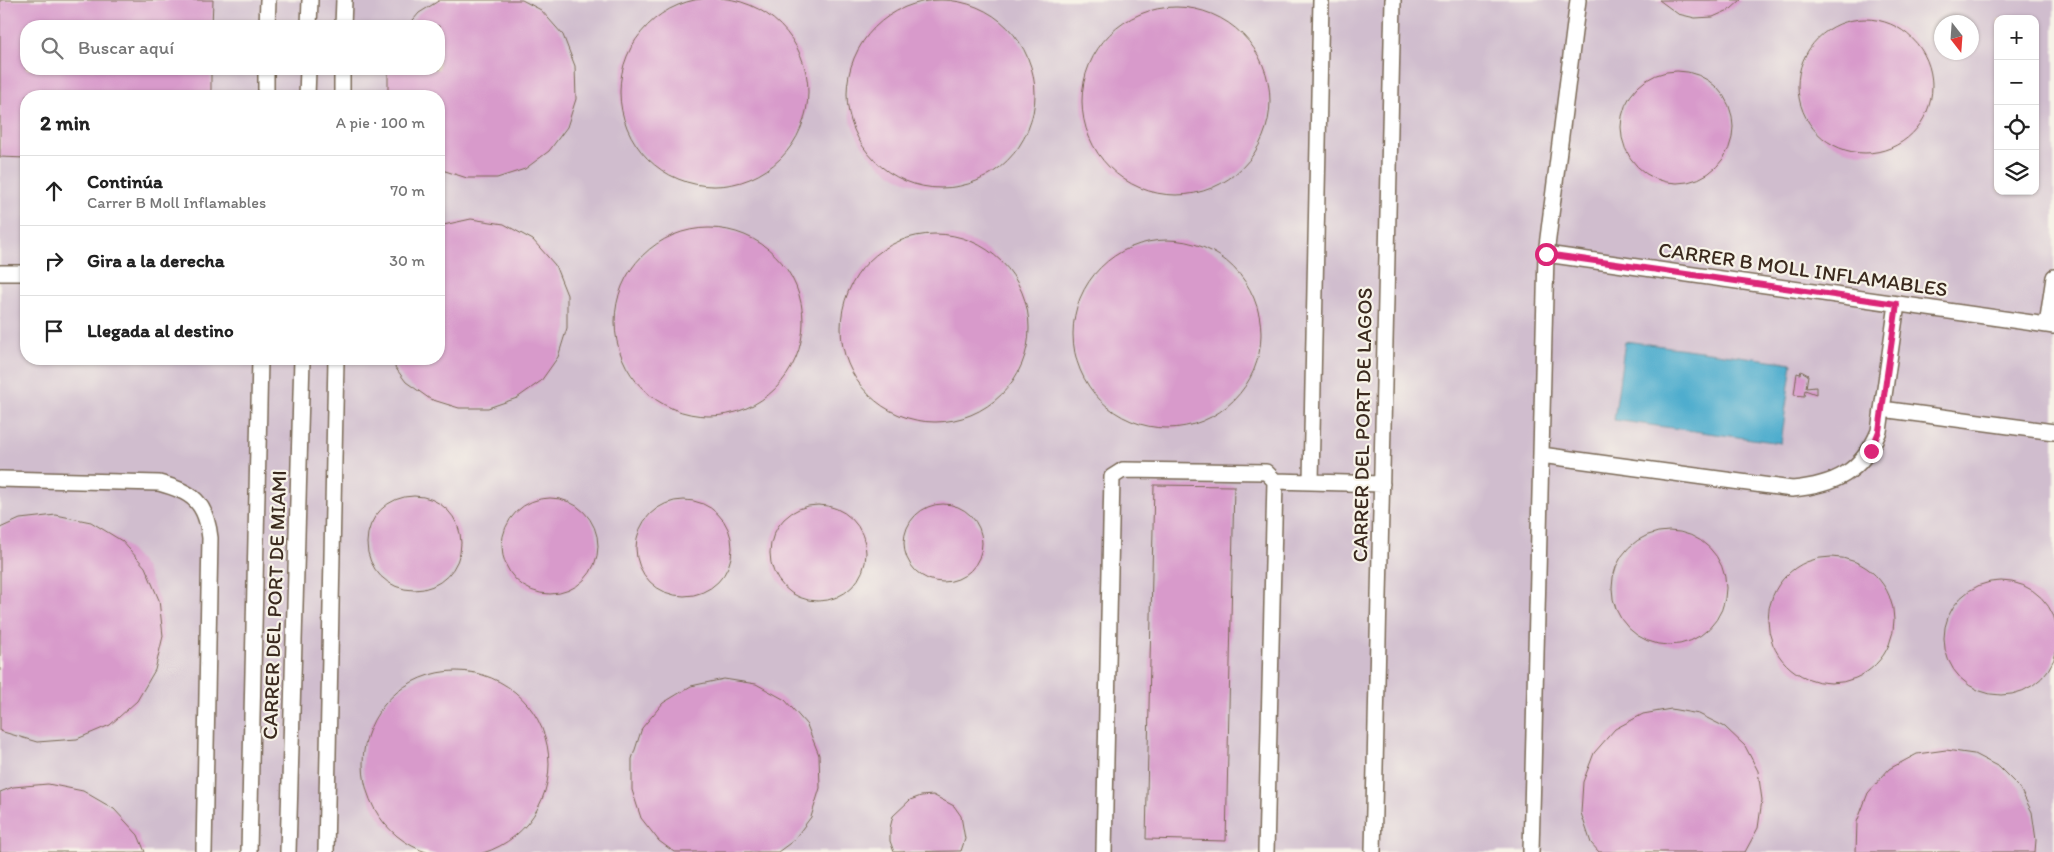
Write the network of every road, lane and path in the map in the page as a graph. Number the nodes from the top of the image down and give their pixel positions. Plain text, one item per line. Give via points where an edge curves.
1 (268, 0) edge
2 (310, 0) edge
3 (344, 0) edge
4 (1321, 0) edge
5 (1393, 0) edge
6 (1578, 0) edge
7 (268, 20) edge
8 (309, 20) edge
9 (343, 20) edge
10 (266, 75) edge
11 (308, 75) edge
12 (342, 75) edge
13 (266, 90) edge
14 (308, 90) edge
15 (342, 90) edge
16 (1546, 254) junction
17 (0, 273) edge
18 (20, 273) edge
19 (2054, 277) edge
20 (1897, 304) junction
21 (2051, 326) edge
22 (260, 365) edge
23 (302, 365) edge
24 (336, 365) edge
25 (1882, 409) junction
26 (2054, 432) edge
27 (1541, 456) junction
28 (0, 480) edge
29 (1275, 481) junction
30 (1311, 482) junction
31 (1382, 484) junction
32 (204, 852) edge
33 (249, 852) edge
34 (288, 852) edge
35 (326, 852) edge
36 (1104, 852) edge
37 (1266, 852) edge
38 (1373, 852) edge
39 (1531, 852) edge

1 - 7 lane
2 - 8 lane
3 - 9 lane
4 - 30 lane
5 - 31 lane, CARRER DEL PORT DE LAGOS
6 - 16 lane
10 - 13 lane
11 - 14 lane
12 - 15 lane
16 - 20 lane, CARRER B MOLL INFLAMABLES
16 - 27 lane
17 - 18 lane
19 - 21 lane
20 - 21 lane, CARRER B MOLL INFLAMABLES
20 - 25 lane
22 - 33 lane, CARRER DEL PORT DE MIAMI
23 - 34 lane, CARRER DEL PORT DE MIAMI
24 - 35 lane
25 - 26 lane
25 - 27 lane via 1879,431 1871,451 1837,480 1816,487 1792,489
27 - 39 lane
28 - 32 lane via 159,483 180,488 197,500 208,518
29 - 30 lane
29 - 36 lane via 1266,472 1123,470 1112,477
29 - 37 lane
30 - 31 lane
31 - 38 lane, CARRER DEL PORT DE LAGOS

